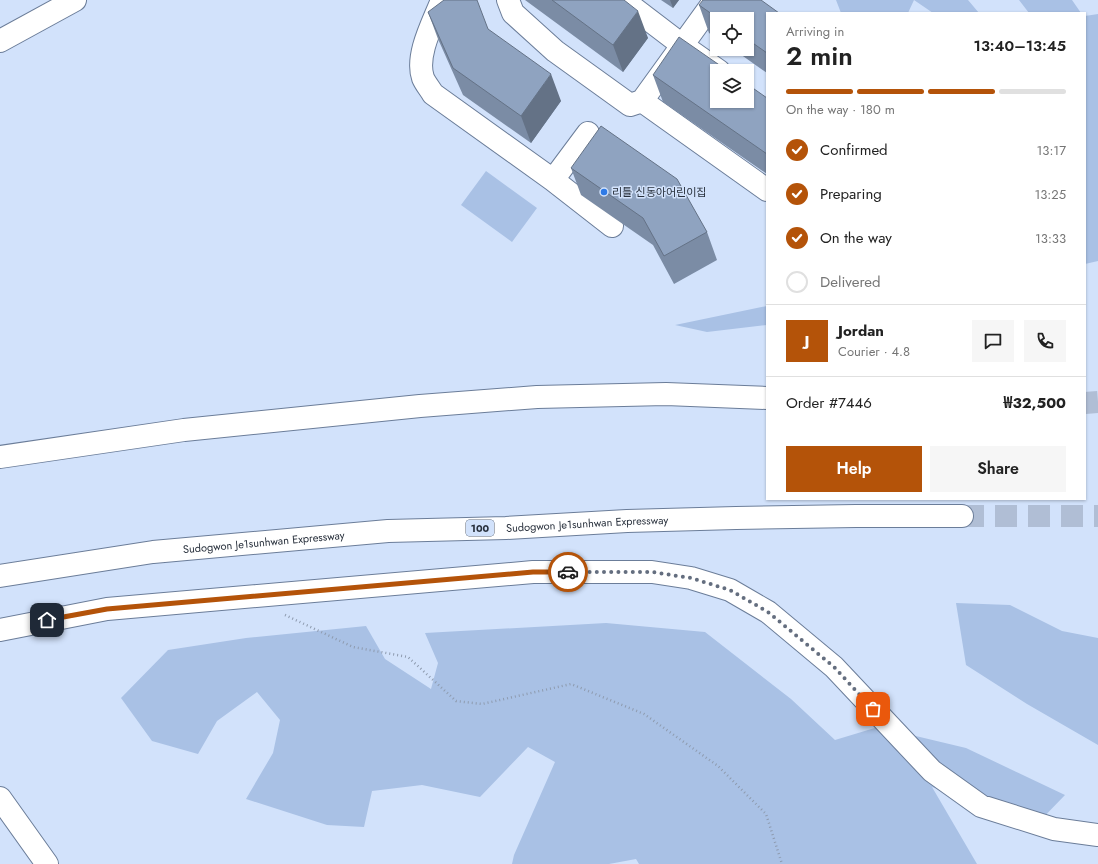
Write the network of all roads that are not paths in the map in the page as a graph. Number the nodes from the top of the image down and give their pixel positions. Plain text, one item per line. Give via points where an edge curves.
1 (74, 0) edge
2 (442, 0) edge
3 (508, 0) edge
4 (623, 0) edge
5 (715, 0) edge
6 (0, 41) edge
7 (682, 45) junction
8 (710, 65) edge
9 (642, 101) junction
10 (588, 133) dead end
11 (553, 180) junction
12 (766, 189) edge
13 (612, 226) dead end
14 (766, 398) edge
15 (0, 457) edge
16 (962, 516) tunnel mouth
17 (0, 576) edge
18 (0, 630) edge
19 (0, 798) edge
20 (1098, 835) edge
21 (46, 864) edge

1 - 6 main road
2 - 11 main road via 421,61 423,77 433,94
3 - 9 main road via 513,13 555,51 630,105
4 - 7 main road
5 - 7 main road
7 - 8 main road
7 - 9 main road
9 - 12 main road
10 - 11 main road
11 - 13 main road
14 - 15 main road via 666,394 545,397 420,406 184,430
16 - 17 main road, Sudogwon Je1sunhwan Expressway / 100 via 736,518 388,531 153,552
18 - 20 main road via 107,609 533,572 652,572 691,578 730,590 768,612 834,667 932,771 981,806 1054,829
19 - 21 main road

